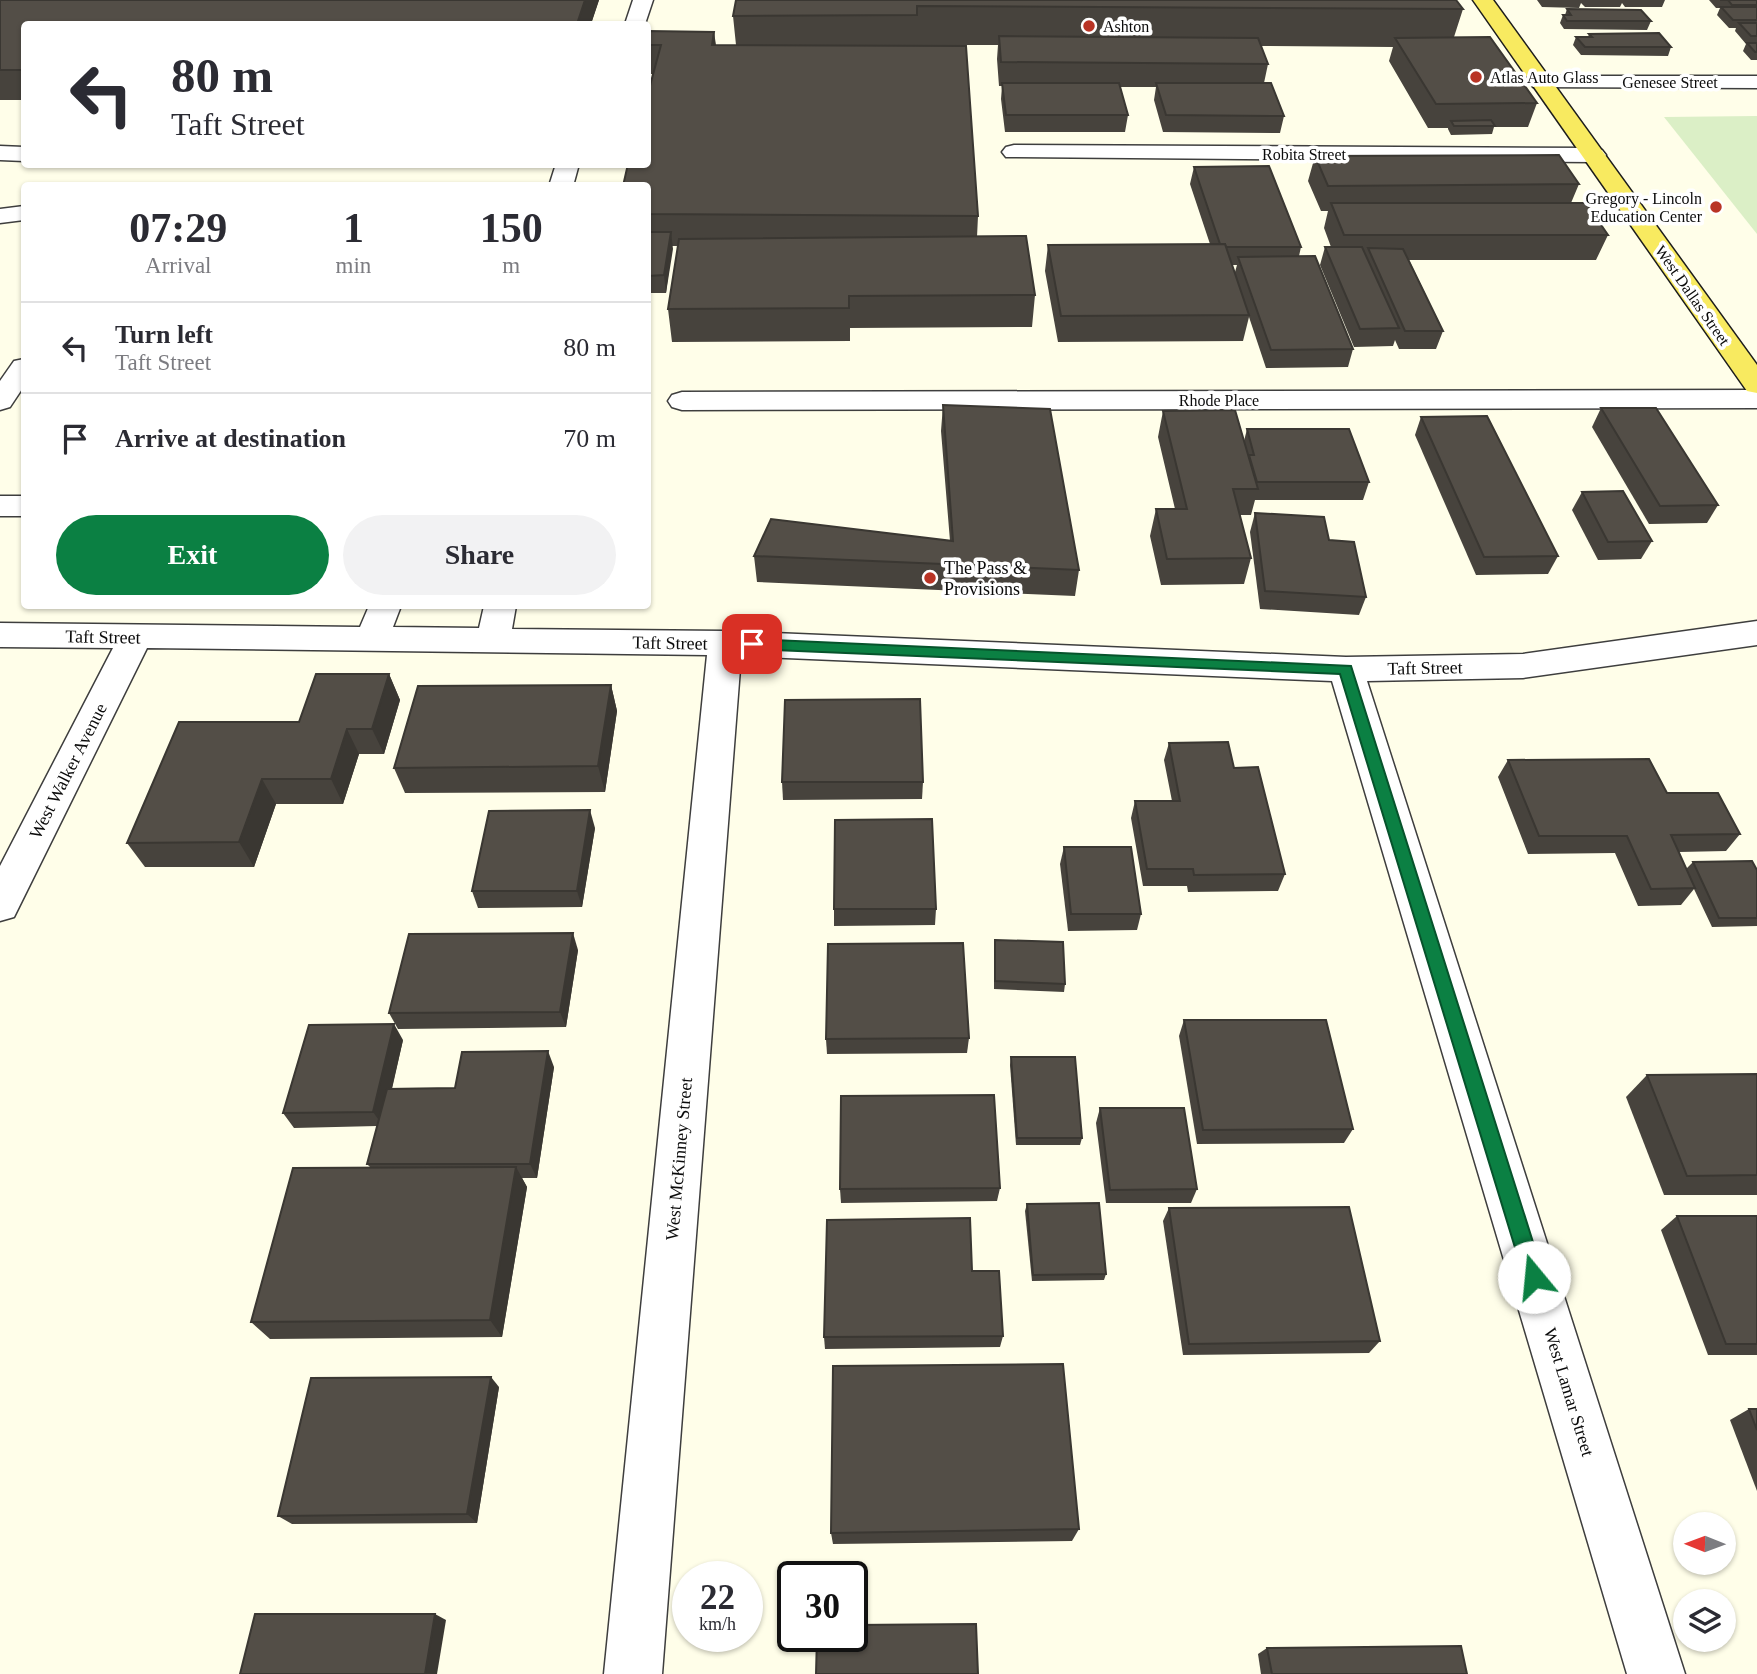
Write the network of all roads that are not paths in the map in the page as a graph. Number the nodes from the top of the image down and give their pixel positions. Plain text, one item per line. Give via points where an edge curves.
1 (643, 0) edge
2 (1483, 0) edge
3 (636, 21) edge
4 (1541, 82) junction
5 (1757, 82) edge
6 (1014, 152) dead end
7 (0, 153) edge
8 (21, 153) edge
9 (1594, 155) junction
10 (21, 371) edge
11 (1757, 385) edge
12 (1757, 399) edge
13 (0, 401) edge
14 (682, 401) dead end
15 (0, 506) edge
16 (21, 506) edge
17 (384, 609) edge
18 (499, 609) edge
19 (1757, 633) edge
20 (0, 635) edge
21 (136, 637) junction
22 (372, 639) junction
23 (493, 641) junction
24 (724, 643) junction
25 (1346, 669) junction
26 (0, 905) edge
27 (633, 1674) edge
28 (1656, 1674) edge

1 - 3 street
2 - 4 main road, West Dallas Street
4 - 5 street, Genesee Street
4 - 9 main road, West Dallas Street
6 - 9 street, Robita Street
7 - 8 street
9 - 11 main road, West Dallas Street
10 - 13 street
12 - 14 street, Rhode Place
15 - 16 street
17 - 22 street
18 - 23 street
19 - 25 street, Taft Street via 1523,666
20 - 21 street, Taft Street
21 - 22 street, Taft Street
21 - 26 street, West Walker Avenue
22 - 23 street, Taft Street
23 - 24 street, Taft Street
24 - 25 street, Taft Street
24 - 27 street, West McKinney Street
25 - 28 street, West Lamar Street

